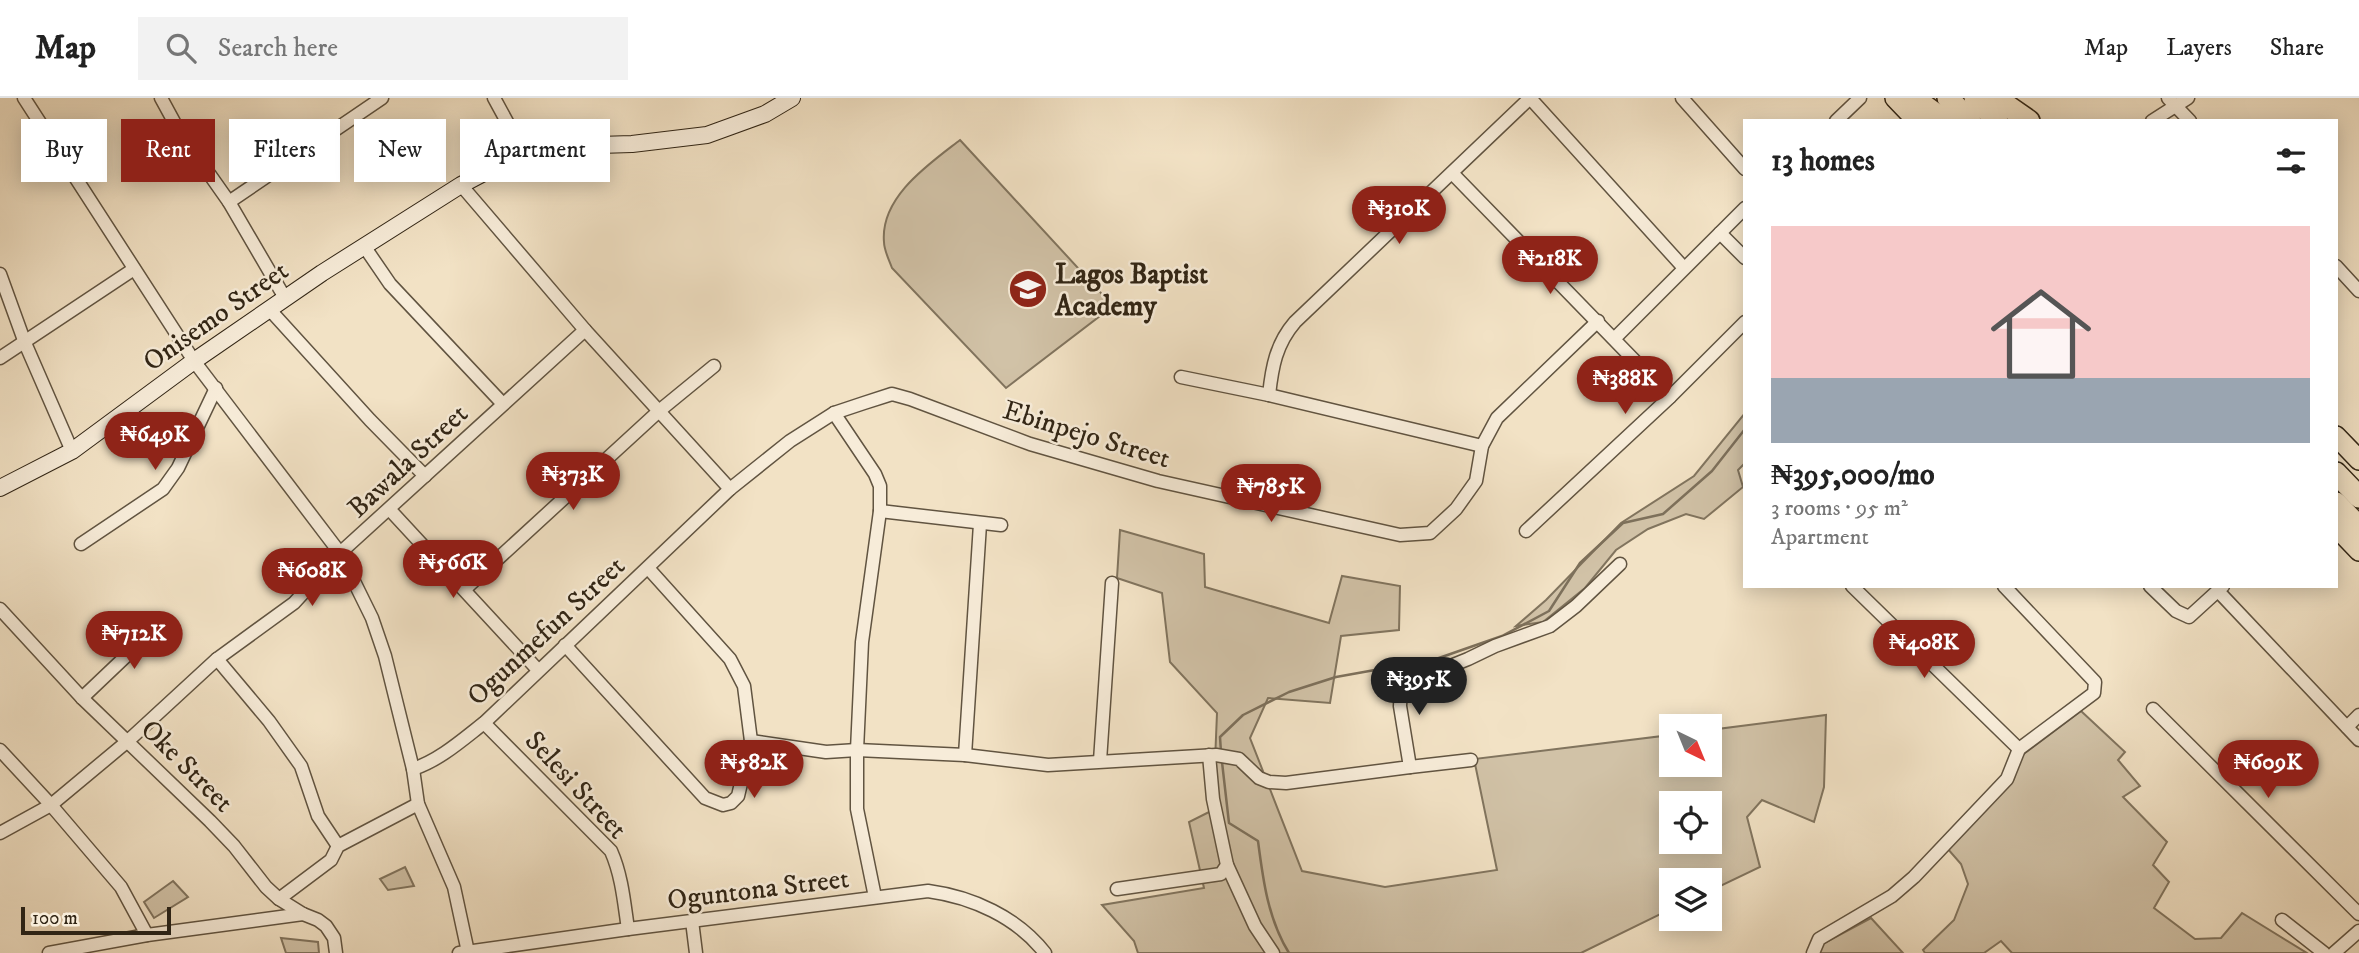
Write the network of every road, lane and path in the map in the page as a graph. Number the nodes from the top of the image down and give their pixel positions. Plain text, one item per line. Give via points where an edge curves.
1 (24, 98) edge
2 (163, 98) edge
3 (382, 98) edge
4 (494, 98) edge
5 (791, 98) edge
6 (1530, 98) edge
7 (1860, 98) edge
8 (1895, 98) edge
9 (1914, 98) edge
10 (1948, 98) edge
11 (1975, 98) edge
12 (1996, 98) edge
13 (2011, 98) edge
14 (2188, 98) edge
15 (1687, 100) edge
16 (2172, 102) edge
17 (506, 119) edge
18 (1838, 119) edge
19 (1915, 119) edge
20 (1942, 119) edge
21 (1968, 119) edge
22 (1995, 119) edge
23 (2028, 119) edge
24 (2029, 119) edge
25 (2154, 119) edge
26 (2188, 119) edge
27 (610, 145) edge
28 (1743, 167) edge
29 (1452, 173) junction
30 (467, 182) edge
31 (461, 185) junction
32 (229, 202) junction
33 (1743, 210) edge
34 (1720, 233) junction
35 (364, 246) junction
36 (1743, 256) edge
37 (1684, 268) junction
38 (2338, 268) edge
39 (134, 269) junction
40 (0, 274) edge
41 (2359, 291) edge
42 (285, 298) junction
43 (270, 310) junction
44 (1598, 321) junction
45 (1743, 324) edge
46 (585, 330) junction
47 (1615, 338) junction
48 (25, 343) junction
49 (0, 358) edge
50 (194, 361) junction
51 (714, 366) dead end
52 (1181, 377) dead end
53 (215, 388) junction
54 (1269, 395) junction
55 (1670, 397) junction
56 (503, 404) junction
57 (659, 411) junction
58 (834, 413) junction
59 (2338, 438) edge
60 (1482, 446) junction
61 (72, 451) junction
62 (2359, 460) edge
63 (2338, 475) edge
64 (425, 476) junction
65 (0, 488) edge
66 (730, 489) junction
67 (2359, 497) edge
68 (2338, 505) edge
69 (390, 510) junction
70 (880, 511) junction
71 (980, 524) junction
72 (1001, 526) dead end
73 (2359, 527) edge
74 (2338, 529) edge
75 (1526, 531) dead end
76 (81, 544) dead end
77 (2359, 551) edge
78 (340, 553) junction
79 (1620, 564) dead end
80 (648, 568) junction
81 (1112, 583) dead end
82 (1854, 588) edge
83 (2006, 588) edge
84 (2152, 588) edge
85 (2221, 588) edge
86 (465, 589) junction
87 (0, 609) edge
88 (163, 621) dead end
89 (565, 645) junction
90 (217, 659) junction
91 (538, 670) junction
92 (82, 698) junction
93 (2153, 709) dead end
94 (2359, 715) edge
95 (484, 723) junction
96 (2347, 727) junction
97 (129, 740) junction
98 (2359, 740) edge
99 (751, 741) junction
100 (2019, 749) junction
101 (0, 750) edge
102 (857, 750) junction
103 (965, 755) junction
104 (1212, 755) junction
105 (1100, 761) junction
106 (1471, 761) dead end
107 (1410, 767) junction
108 (413, 769) junction
109 (418, 804) junction
110 (51, 805) junction
111 (0, 833) edge
112 (338, 846) junction
113 (1227, 865) junction
114 (1117, 889) dead end
115 (875, 897) junction
116 (279, 899) junction
117 (303, 914) junction
118 (2359, 914) edge
119 (692, 920) junction
120 (2282, 920) dead end
121 (628, 929) junction
122 (2359, 931) edge
123 (147, 935) junction
124 (49, 953) edge
125 (336, 953) edge
126 (464, 953) edge
127 (696, 953) edge
128 (1045, 953) edge
129 (1273, 953) edge
130 (1813, 953) edge
131 (2324, 953) edge
132 (2334, 953) edge

1 - 39 street
2 - 32 street via 179,131
3 - 32 street
4 - 17 street
5 - 27 street, Onisemo Street via 765,114 707,135
6 - 29 street
6 - 37 street
7 - 18 street
8 - 19 main road
9 - 20 highway
10 - 21 highway
11 - 22 highway
12 - 23 highway
13 - 24 main road
14 - 16 street
15 - 28 street
16 - 25 street
16 - 26 street
29 - 44 street
29 - 54 street via 1284,335
30 - 31 street, Onisemo Street
31 - 35 street, Onisemo Street
31 - 46 street
32 - 42 street
33 - 34 street
34 - 36 street
34 - 37 street
35 - 42 street, Onisemo Street
35 - 56 street via 390,284
37 - 47 street
38 - 41 street
39 - 48 street
39 - 50 street
40 - 48 street
42 - 43 street, Onisemo Street
43 - 50 street, Onisemo Street
43 - 64 street
44 - 47 street
44 - 60 street, Ebinpejo Street via 1497,418
45 - 55 street
46 - 56 street, Bawala Street
46 - 57 street
47 - 55 street
48 - 49 street
48 - 61 street
50 - 53 street
50 - 61 street, Onisemo Street
51 - 57 street
52 - 54 street
53 - 76 street via 178,468 163,489
53 - 78 street
54 - 60 street
55 - 75 street
56 - 64 street, Bawala Street
57 - 66 street
57 - 86 street
58 - 60 street, Ebinpejo Street via 892,394 1030,444 1145,477 1400,536 1430,533 1456,509 1476,481
58 - 66 street, Ogunmefun Street
58 - 70 street via 875,474
59 - 62 main road
61 - 65 street, Onisemo Street
63 - 67 highway
64 - 69 street, Bawala Street
66 - 80 street, Ogunmefun Street
68 - 73 highway
69 - 78 street, Bawala Street
69 - 86 street
70 - 71 street
70 - 102 street via 862,642
71 - 72 street
71 - 103 street
74 - 77 main road
78 - 90 street, Bawala Street via 294,603
78 - 108 street via 385,656
79 - 107 street via 1550,626 1401,685
80 - 89 street, Ogunmefun Street
80 - 99 street via 738,671
81 - 105 street
82 - 100 street
83 - 100 street via 2095,682 2094,693
84 - 85 street via 2189,617
85 - 96 street
86 - 91 street
87 - 92 street, Oke Street
88 - 92 street
89 - 91 street, Ogunmefun Street
89 - 99 street via 714,803 731,803 738,796
90 - 97 street, Bawala Street
90 - 112 street via 301,766 318,817
91 - 95 street, Ogunmefun Street
92 - 97 street, Oke Street
93 - 118 street
94 - 96 street
95 - 108 street, Ogunmefun Street via 426,765
95 - 121 street, Selesi Street via 611,851 623,887
96 - 98 street
97 - 110 street, Bawala Street
97 - 116 street, Oke Street via 218,829
99 - 102 street via 826,752
100 - 130 street via 2007,779 1935,856 1892,896 1819,939
101 - 110 street
102 - 103 street
102 - 115 street via 857,809
103 - 105 street via 1048,765
104 - 105 street
104 - 107 street via 1239,759 1269,782
104 - 113 street via 1213,799
106 - 107 street
108 - 109 street
109 - 112 street
109 - 126 street via 454,887
110 - 111 street, Bawala Street
110 - 123 street via 121,887
112 - 116 street via 331,860
113 - 114 street via 1221,874
113 - 129 street
115 - 119 street, Oguntona Street
115 - 128 street, Oguntona Street via 928,891 951,894 994,911
116 - 117 street, Oke Street
117 - 123 street
117 - 125 street, Oke Street via 326,926 334,937
119 - 121 street, Oguntona Street
119 - 127 street
120 - 131 street
121 - 126 street, Oguntona Street
122 - 132 street
123 - 124 street

